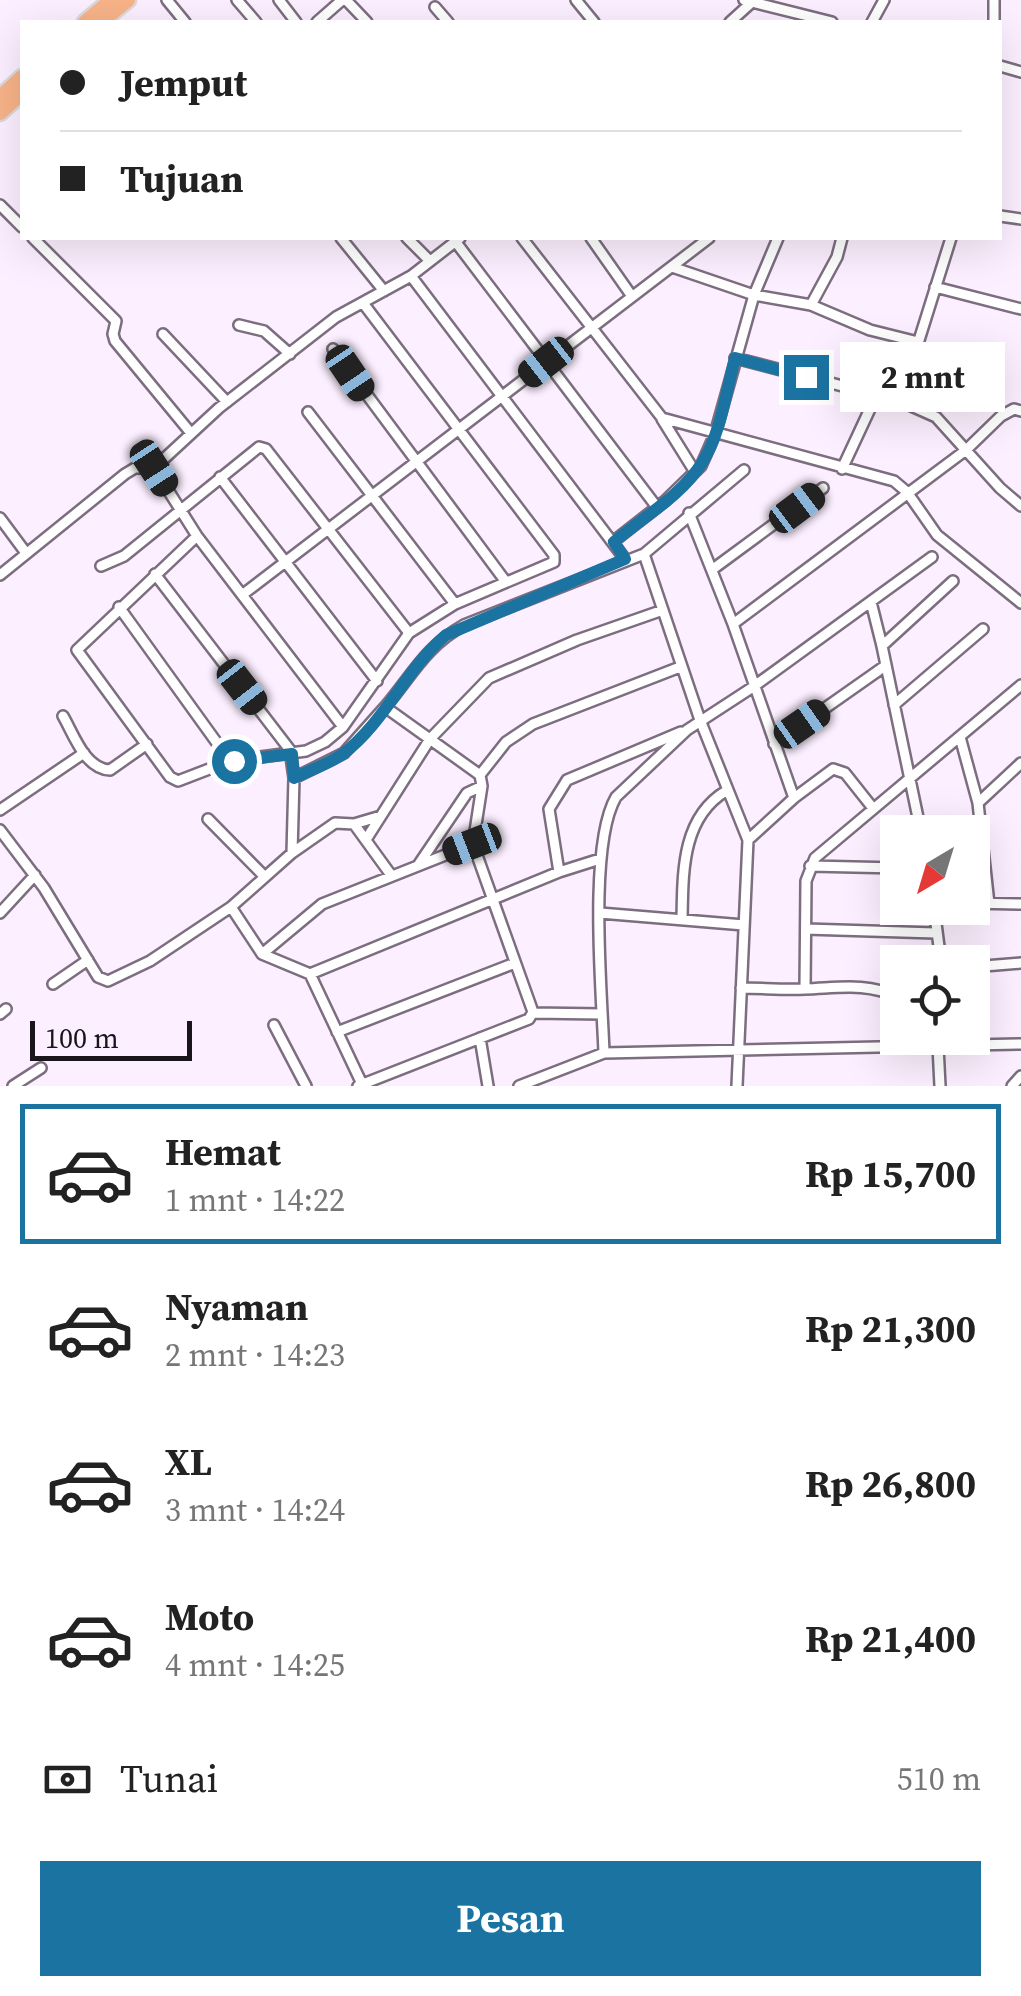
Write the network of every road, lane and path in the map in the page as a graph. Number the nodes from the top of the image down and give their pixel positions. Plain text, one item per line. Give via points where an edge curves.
1 (128, 0) edge
2 (167, 0) edge
3 (237, 0) edge
4 (279, 0) edge
5 (344, 0) edge
6 (576, 0) edge
7 (785, 0) edge
8 (748, 2) edge
9 (436, 7) dead end
10 (777, 9) junction
11 (107, 11) edge
12 (791, 18) edge
13 (183, 20) edge
14 (254, 20) edge
15 (294, 20) edge
16 (319, 20) edge
17 (365, 20) edge
18 (446, 20) edge
19 (592, 20) edge
20 (20, 79) edge
21 (20, 95) edge
22 (0, 96) edge
23 (0, 113) edge
24 (0, 205) edge
25 (20, 225) edge
26 (35, 240) edge
27 (343, 240) edge
28 (410, 240) edge
29 (456, 240) edge
30 (458, 240) edge
31 (524, 240) edge
32 (592, 240) edge
33 (706, 240) edge
34 (777, 240) edge
35 (842, 240) edge
36 (950, 240) edge
37 (430, 261) junction
38 (672, 267) junction
39 (411, 276) junction
40 (935, 287) junction
41 (384, 291) junction
42 (754, 295) junction
43 (631, 296) junction
44 (363, 303) junction
45 (811, 305) junction
46 (1021, 309) edge
47 (239, 325) dead end
48 (591, 328) junction
49 (163, 334) dead end
50 (918, 342) junction
51 (333, 349) dead end
52 (290, 354) junction
53 (735, 358) junction
54 (546, 362) junction
55 (503, 396) junction
56 (876, 396) junction
57 (900, 401) junction
58 (228, 402) junction
59 (1020, 406) edge
60 (308, 412) dead end
61 (662, 418) junction
62 (460, 428) junction
63 (190, 432) junction
64 (715, 434) junction
65 (966, 450) junction
66 (415, 462) junction
67 (154, 468) junction
68 (842, 468) junction
69 (744, 470) dead end
70 (696, 472) junction
71 (220, 477) junction
72 (823, 488) dead end
73 (906, 493) junction
74 (372, 495) junction
75 (656, 506) junction
76 (1021, 506) edge
77 (180, 510) junction
78 (689, 513) junction
79 (0, 518) edge
80 (329, 528) junction
81 (197, 536) junction
82 (615, 543) junction
83 (26, 553) junction
84 (644, 554) junction
85 (932, 556) dead end
86 (624, 557) junction
87 (285, 560) junction
88 (101, 566) dead end
89 (713, 569) junction
90 (154, 574) junction
91 (0, 575) edge
92 (953, 581) dead end
93 (506, 582) junction
94 (242, 595) junction
95 (871, 602) junction
96 (1021, 602) edge
97 (455, 604) junction
98 (119, 607) junction
99 (663, 610) junction
100 (733, 624) junction
101 (984, 629) dead end
102 (409, 633) junction
103 (882, 646) junction
104 (885, 666) junction
105 (680, 667) junction
106 (377, 682) junction
107 (1021, 685) edge
108 (753, 686) junction
109 (894, 705) junction
110 (385, 707) junction
111 (63, 716) dead end
112 (700, 720) junction
113 (343, 726) junction
114 (687, 730) junction
115 (960, 737) junction
116 (430, 739) junction
117 (147, 744) junction
118 (774, 744) junction
119 (84, 753) junction
120 (292, 757) junction
121 (230, 761) junction
122 (1020, 768) edge
123 (294, 776) junction
124 (911, 776) junction
125 (481, 780) junction
126 (726, 791) junction
127 (794, 798) junction
128 (978, 803) junction
129 (872, 808) junction
130 (0, 810) edge
131 (917, 815) edge
132 (979, 815) edge
133 (381, 816) junction
134 (208, 819) dead end
135 (354, 824) junction
136 (0, 830) edge
137 (367, 838) junction
138 (748, 840) junction
139 (472, 844) junction
140 (292, 853) junction
141 (600, 860) junction
142 (419, 864) junction
143 (810, 866) junction
144 (880, 868) edge
145 (559, 872) junction
146 (34, 875) junction
147 (391, 875) junction
148 (265, 877) junction
149 (494, 899) junction
150 (990, 904) edge
151 (1021, 904) edge
152 (231, 906) junction
153 (0, 913) edge
154 (600, 913) junction
155 (682, 920) junction
156 (744, 925) junction
157 (935, 925) edge
158 (806, 930) junction
159 (935, 933) junction
160 (937, 945) edge
161 (262, 954) junction
162 (88, 960) junction
163 (1021, 963) edge
164 (515, 964) junction
165 (990, 966) edge
166 (310, 974) junction
167 (53, 984) dead end
168 (741, 988) junction
169 (805, 989) junction
170 (880, 990) edge
171 (533, 1013) junction
172 (602, 1014) junction
173 (274, 1025) dead end
174 (337, 1032) junction
175 (480, 1038) junction
176 (990, 1044) edge
177 (1021, 1044) edge
178 (880, 1045) edge
179 (737, 1050) junction
180 (604, 1053) junction
181 (934, 1055) edge
182 (41, 1068) dead end
183 (1021, 1076) edge
184 (360, 1085) edge
185 (13, 1086) edge
186 (306, 1086) edge
187 (488, 1086) edge
188 (519, 1086) edge
189 (738, 1086) edge
190 (940, 1086) edge
191 (1012, 1086) edge

1 - 11 highway
2 - 13 street
3 - 14 street
4 - 15 street
5 - 16 street
5 - 17 street
6 - 19 street
7 - 10 street
8 - 10 street
9 - 18 street
10 - 12 street
20 - 22 highway
21 - 23 highway
24 - 25 street
26 - 63 street via 116,321 115,341
27 - 41 street
28 - 37 street
29 - 37 street
30 - 54 street
31 - 48 street
32 - 43 street
33 - 38 street
34 - 42 street
35 - 45 street
36 - 40 street
37 - 39 street
38 - 42 street
38 - 43 street
39 - 41 street
39 - 55 street
40 - 46 street
40 - 50 street
41 - 44 street
42 - 45 street
42 - 53 street
43 - 48 street
44 - 52 street
44 - 62 street
45 - 50 street
47 - 52 street via 264,331
48 - 54 street
48 - 61 street
49 - 58 street
50 - 57 street
51 - 66 street
52 - 58 street
53 - 56 street
53 - 64 street
54 - 55 street
54 - 75 street
55 - 62 street
55 - 82 street
56 - 57 street
56 - 68 street
57 - 65 street via 936,417
58 - 63 street
59 - 65 street
60 - 74 street
61 - 64 street
61 - 70 street
62 - 66 street
62 - 93 street via 555,557 553,564
63 - 67 street
64 - 68 street
64 - 70 street
65 - 73 street
65 - 76 street
66 - 74 street
66 - 93 street
67 - 77 street
67 - 83 street via 125,474
68 - 73 street via 894,481
69 - 78 street
70 - 75 street
71 - 77 street
71 - 80 street via 255,448 266,449
71 - 87 street
72 - 89 street
73 - 96 street via 937,535
73 - 100 street
74 - 80 street
74 - 97 street
75 - 82 street
77 - 81 street
77 - 88 street via 124,556
78 - 84 street
78 - 89 street
79 - 83 street
80 - 87 street
80 - 102 street
81 - 90 street
81 - 94 street
82 - 86 street
83 - 91 street
84 - 86 street
84 - 99 street
85 - 95 street
86 - 110 street via 446,635
87 - 94 street
87 - 106 street
89 - 100 street
90 - 98 street
90 - 120 street
92 - 103 street
93 - 97 street
94 - 113 street
95 - 103 street
95 - 108 street
97 - 102 street
98 - 117 street via 77,650
98 - 121 street
99 - 105 street
99 - 116 street via 489,678
100 - 108 street
101 - 109 street
102 - 106 street
103 - 104 street
104 - 109 street
104 - 118 street
105 - 112 street
105 - 125 street via 533,724 506,742
106 - 113 street
107 - 115 street
108 - 112 street
108 - 118 street
109 - 124 street
110 - 116 street
110 - 123 street via 344,753
111 - 119 street
112 - 114 street
112 - 126 street
113 - 120 street
114 - 141 street via 616,797
114 - 145 street via 567,780 549,810
115 - 124 street
115 - 128 street
116 - 125 street
116 - 133 street
117 - 119 street via 110,770
117 - 121 street via 178,781
118 - 127 street
119 - 130 street
120 - 121 street
120 - 123 street
122 - 128 street
123 - 140 street
124 - 129 street
124 - 131 street
125 - 139 street
125 - 142 street
126 - 138 street
126 - 155 street via 703,814 684,854
127 - 129 street via 839,769
127 - 138 street
128 - 132 street
129 - 143 street
133 - 135 street
133 - 137 street
134 - 148 street
135 - 137 street
135 - 140 street via 335,823
136 - 146 street
137 - 147 street
138 - 156 street
139 - 142 street
139 - 149 street
140 - 148 street
141 - 145 street
141 - 154 street
142 - 147 street
143 - 144 street
143 - 158 street
145 - 149 street
146 - 153 street
146 - 162 street
147 - 161 street via 319,906
148 - 152 street
149 - 164 street
149 - 166 street
150 - 151 street
152 - 161 street
152 - 162 street via 108,981
154 - 155 street
154 - 172 street
155 - 156 street
156 - 168 street
157 - 159 street
158 - 159 street
158 - 169 street
159 - 160 street
161 - 166 street
162 - 167 street
163 - 165 street
164 - 171 street
164 - 174 street
166 - 174 street
168 - 169 street
168 - 179 street
169 - 170 street
171 - 172 street
171 - 175 street
172 - 180 street
173 - 186 street
174 - 184 street
175 - 184 street
175 - 187 street
176 - 177 street
178 - 179 street
179 - 180 street
179 - 189 street
180 - 188 street
181 - 190 street
182 - 185 street
183 - 191 street

